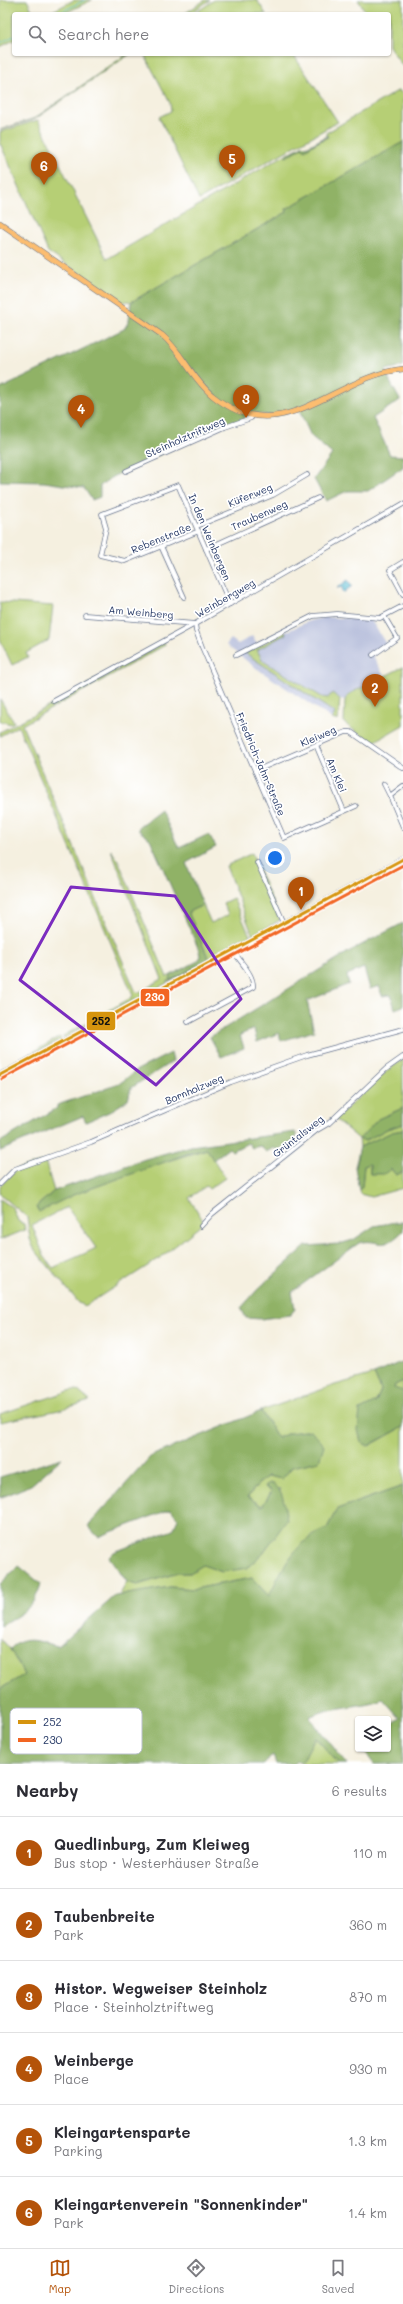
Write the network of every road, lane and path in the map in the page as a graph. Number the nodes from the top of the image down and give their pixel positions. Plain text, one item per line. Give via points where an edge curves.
1 (0, 222) edge
2 (403, 369) edge
3 (249, 416) junction
4 (126, 471) dead end
5 (306, 475) dead end
6 (318, 498) dead end
7 (403, 504) edge
8 (102, 514) joint
9 (198, 528) junction
10 (161, 546) junction
11 (206, 549) junction
12 (403, 562) edge
13 (403, 594) edge
14 (184, 597) dead end
15 (230, 604) junction
16 (403, 606) edge
17 (85, 615) dead end
18 (384, 616) junction
19 (196, 624) junction
20 (236, 655) dead end
21 (373, 655) dead end
22 (54, 701) dead end
23 (316, 745) junction
24 (403, 768) edge
25 (255, 771) junction
26 (384, 784) dead end
27 (403, 786) edge
28 (390, 796) junction
29 (356, 806) dead end
30 (344, 811) junction
31 (403, 827) edge
32 (403, 860) edge
33 (257, 862) dead end
34 (284, 923) junction
35 (234, 950) junction
36 (188, 1022) dead end
37 (403, 1029) edge
38 (403, 1057) edge
39 (0, 1075) edge
40 (0, 1184) edge
41 (201, 1226) dead end

1 - 3 main road via 162,335 178,351 210,394
2 - 3 main road via 367,379 284,416
3 - 4 street, Steinholztriftweg
5 - 9 street, Küferweg via 277,493
6 - 11 street, Traubenweg
7 - 15 street, Weinbergweg
8 - 9 street, In den Weinbergen via 178,485
8 - 10 street, Rebenstraße via 106,528 100,555 125,561
9 - 10 street, Rebenstraße
9 - 11 street, In den Weinbergen
10 - 14 street
11 - 15 street, In den Weinbergen
12 - 13 street via 390,570
15 - 19 street, Weinbergweg
16 - 18 street
17 - 19 street, Am Weinberg
18 - 20 street via 313,616
18 - 21 street via 397,639
19 - 22 street, Weinbergweg
19 - 25 street, Friedrich-Jahn-Straße via 202,646
23 - 24 street, Kleiweg via 351,732
23 - 25 street, Kleiweg
23 - 30 street, Am Klei
25 - 30 street, Friedrich-Jahn-Straße via 284,838
26 - 28 street
27 - 28 street
28 - 31 street
29 - 30 street, Friedrich-Jahn-Straße
32 - 34 main road
33 - 34 street
34 - 35 main road
35 - 36 street via 253,987
35 - 39 main road
37 - 40 street, Bornholzweg via 307,1055 231,1082 91,1142 15,1169
38 - 41 street, Grüntalsweg via 386,1069 323,1128 317,1130 212,1214

